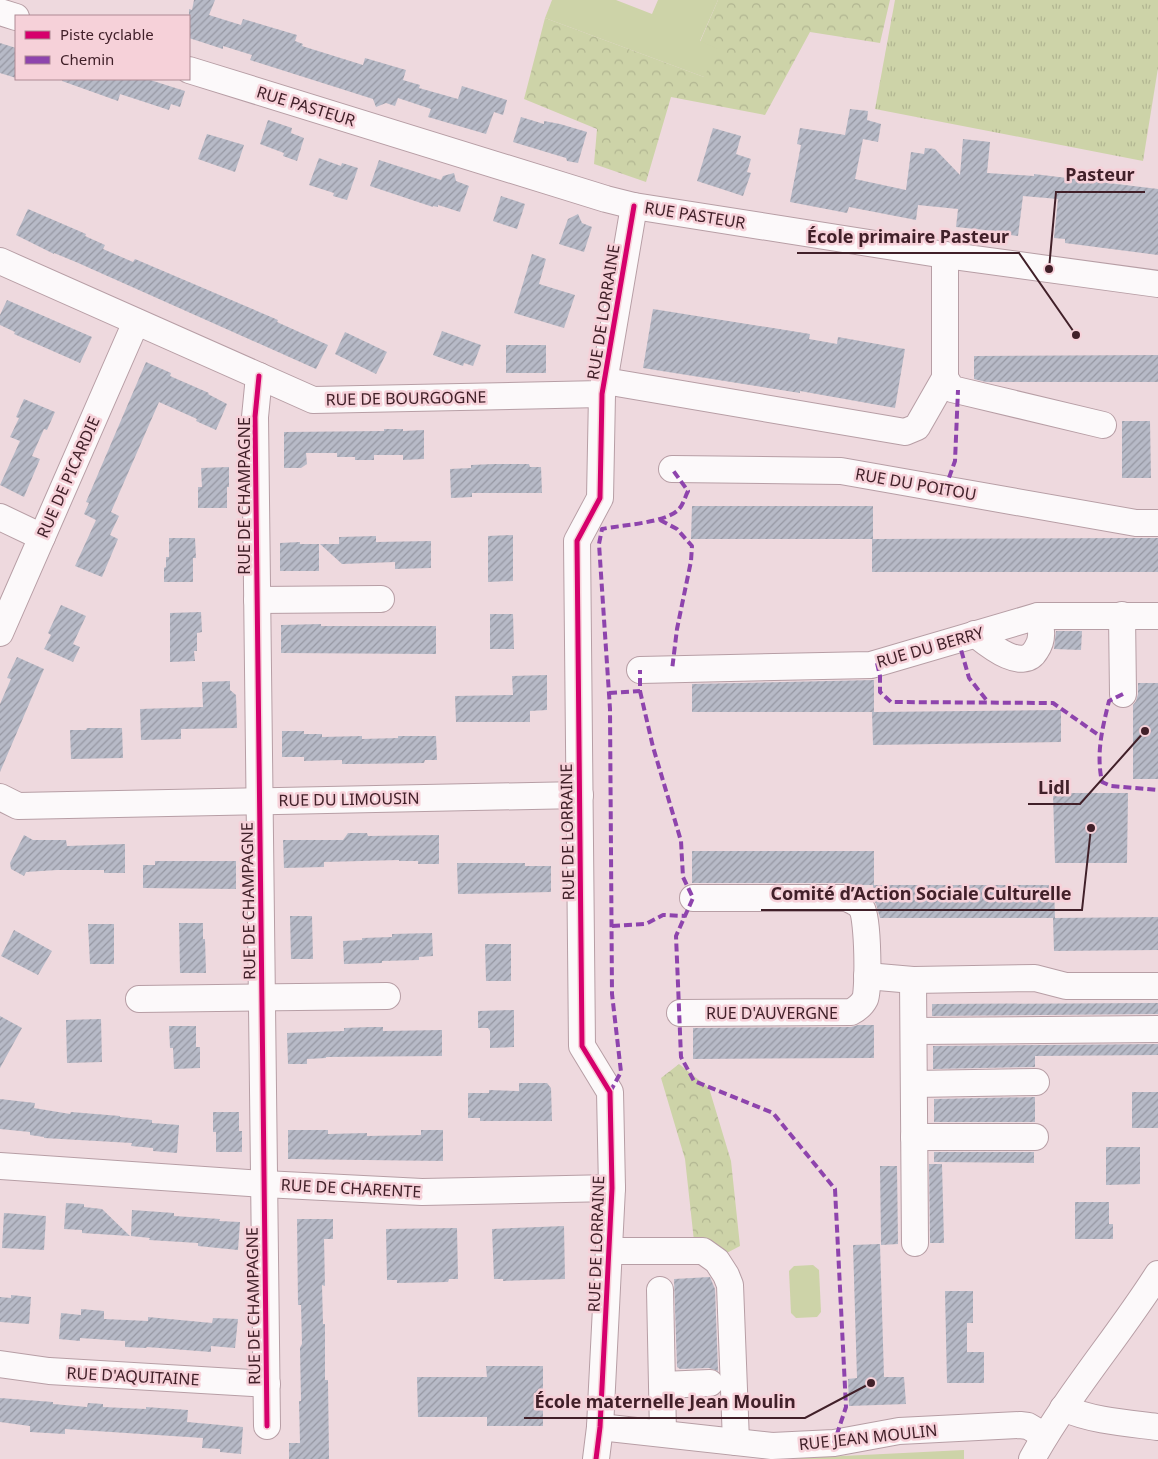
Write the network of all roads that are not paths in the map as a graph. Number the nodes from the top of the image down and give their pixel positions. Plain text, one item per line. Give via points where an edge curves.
1 (0, 12) edge
2 (15, 17) edge
3 (190, 70) edge
4 (634, 206) junction
5 (945, 255) junction
6 (0, 261) edge
7 (1158, 284) edge
8 (136, 322) junction
9 (259, 376) junction
10 (945, 378) junction
11 (604, 387) junction
12 (1103, 425) dead end
13 (672, 469) dead end
14 (0, 518) edge
15 (1158, 523) edge
16 (42, 537) junction
17 (381, 599) dead end
18 (257, 600) junction
19 (1122, 615) junction
20 (1038, 616) junction
21 (1158, 616) edge
22 (0, 633) edge
23 (975, 634) junction
24 (640, 670) dead end
25 (1123, 694) dead end
26 (580, 795) junction
27 (0, 797) edge
28 (260, 800) junction
29 (693, 898) dead end
30 (867, 976) junction
31 (913, 980) junction
32 (1158, 986) edge
33 (387, 996) dead end
34 (262, 998) junction
35 (139, 1000) dead end
36 (680, 1013) dead end
37 (1158, 1029) edge
38 (914, 1031) junction
39 (1036, 1082) dead end
40 (914, 1084) junction
41 (914, 1137) junction
42 (1035, 1137) dead end
43 (0, 1166) edge
44 (264, 1184) junction
45 (612, 1188) junction
46 (915, 1244) dead end
47 (610, 1251) junction
48 (1158, 1274) edge
49 (660, 1290) dead end
50 (0, 1364) edge
51 (710, 1383) dead end
52 (267, 1384) junction
53 (662, 1385) junction
54 (1063, 1408) junction
55 (267, 1426) dead end
56 (600, 1426) junction
57 (1158, 1427) edge
58 (663, 1433) junction
59 (1045, 1436) junction
60 (736, 1442) junction
61 (596, 1459) edge
62 (1032, 1459) edge

1 - 2 street
3 - 4 street, RUE PASTEUR
4 - 5 street, RUE PASTEUR
4 - 11 street, RUE DE LORRAINE
5 - 7 street, RUE PASTEUR
5 - 10 street
6 - 8 street, RUE DE BOURGOGNE
8 - 9 street, RUE DE BOURGOGNE
8 - 16 street, RUE DE PICARDIE
9 - 11 street, RUE DE BOURGOGNE via 312,400
9 - 18 street, RUE DE CHAMPAGNE via 255,417
10 - 11 street, RUE DE BOURGOGNE via 917,427 905,432
10 - 12 street via 952,389
11 - 26 street, RUE DE LORRAINE via 600,498 577,541
13 - 15 street, RUE DU POITOU via 841,470 1136,523
14 - 16 street
16 - 22 street, RUE DE PICARDIE
17 - 18 street
18 - 28 street, RUE DE CHAMPAGNE
19 - 20 street, RUE DU BERRY
19 - 21 street, RUE DU BERRY
19 - 25 street
20 - 23 street, RUE DU BERRY
20 - 23 street via 1042,634 1039,644 1030,658 1023,660 1002,653
23 - 24 street, RUE DU BERRY via 871,665
26 - 28 street, RUE DU LIMOUSIN
26 - 45 street, RUE DE LORRAINE via 582,1046 610,1092
27 - 28 street, RUE DU LIMOUSIN via 18,806
28 - 34 street, RUE DE CHAMPAGNE
29 - 30 street, RUE D'AUVERGNE via 847,898 862,909 866,920
30 - 31 street
30 - 36 street, RUE D'AUVERGNE via 866,998 859,1008 851,1012
31 - 32 street via 1035,978 1066,986
31 - 38 street
33 - 34 street
34 - 35 street
34 - 44 street, RUE DE CHAMPAGNE
37 - 38 street
38 - 40 street
39 - 40 street
40 - 41 street
41 - 42 street
41 - 46 street
43 - 44 street, RUE DE CHARENTE
44 - 45 street, RUE DE CHARENTE via 422,1192
44 - 52 street, RUE DE CHAMPAGNE
45 - 47 street, RUE DE LORRAINE
47 - 56 street, RUE DE LORRAINE
47 - 60 street via 703,1251 722,1268 730,1285
48 - 54 street
49 - 53 street
50 - 52 street, RUE D'AQUITAINE via 49,1371
51 - 53 street
52 - 55 street, RUE DE CHAMPAGNE
53 - 58 street
54 - 57 street via 1094,1418
54 - 59 street
56 - 58 street, RUE JEAN MOULIN
56 - 61 street, RUE DE LORRAINE
58 - 60 street, RUE JEAN MOULIN
59 - 60 street, RUE JEAN MOULIN via 1020,1425 899,1431 834,1444 772,1446
59 - 62 street

